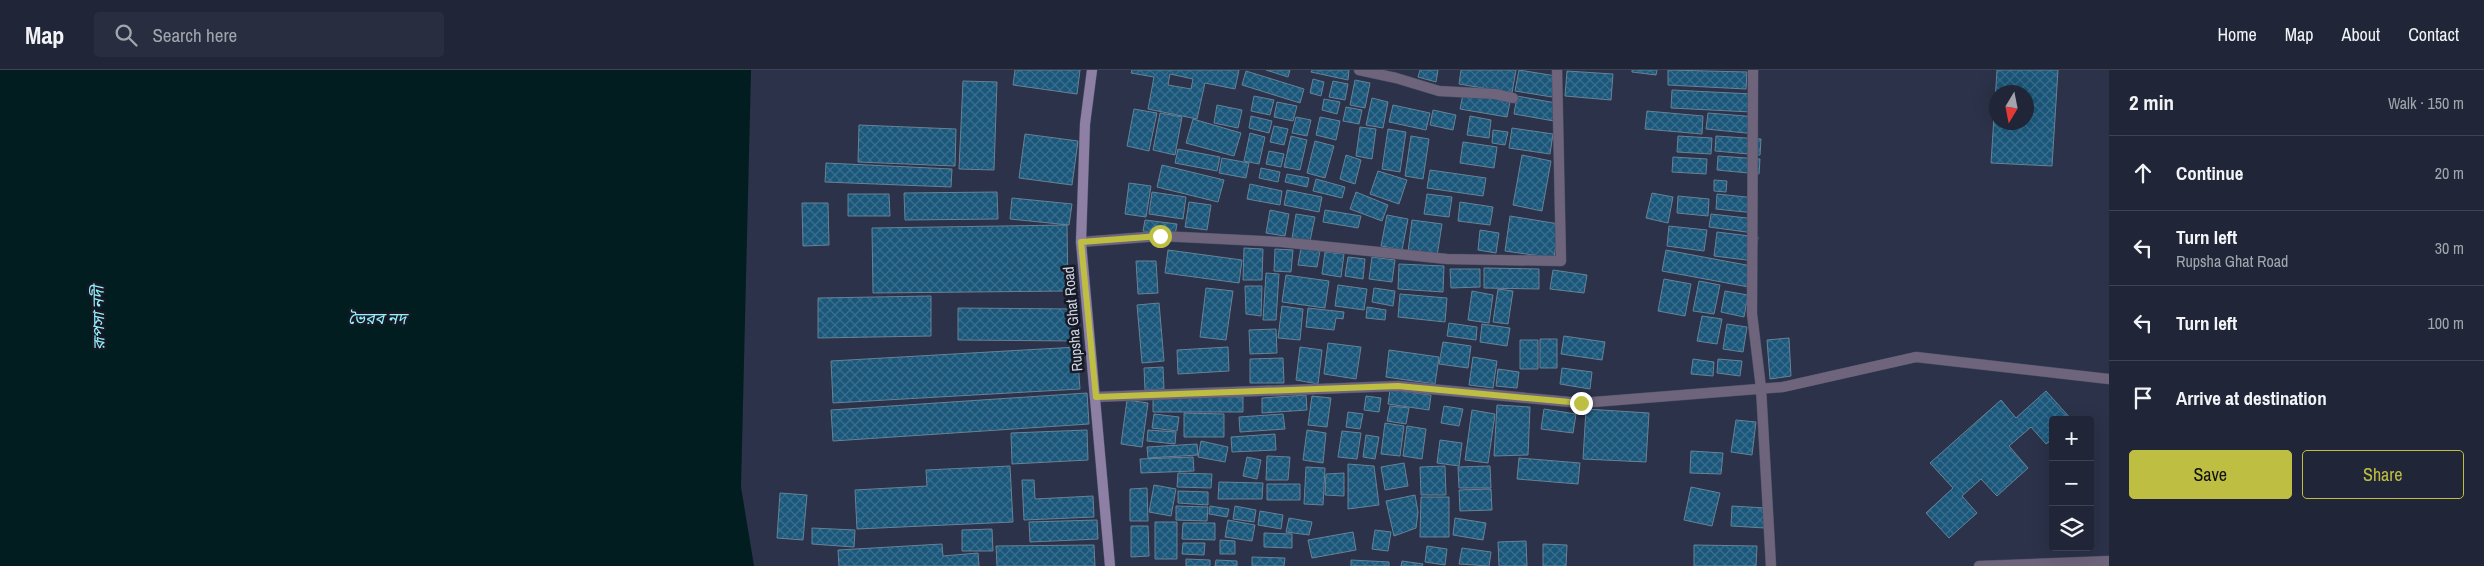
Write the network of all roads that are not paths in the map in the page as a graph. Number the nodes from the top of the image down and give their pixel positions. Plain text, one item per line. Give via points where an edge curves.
1 (1092, 70) edge
2 (1360, 70) edge
3 (1557, 70) edge
4 (1753, 70) edge
5 (1513, 98) dead end
6 (1081, 242) junction
7 (2109, 379) edge
8 (1761, 388) junction
9 (1096, 397) junction
10 (2109, 561) edge
11 (1110, 566) edge
12 (1771, 566) edge
13 (1979, 566) edge

1 - 6 street, Rupsha Ghat Road via 1085,124
2 - 5 street via 1439,91
3 - 6 street via 1561,261 1447,259 1281,242 1160,236
4 - 8 street via 1752,314
6 - 9 street, Rupsha Ghat Road
7 - 8 street via 1916,357 1783,387
8 - 9 street via 1581,403 1398,386
8 - 12 street
9 - 11 street, Rupsha Ghat Road
10 - 13 street

